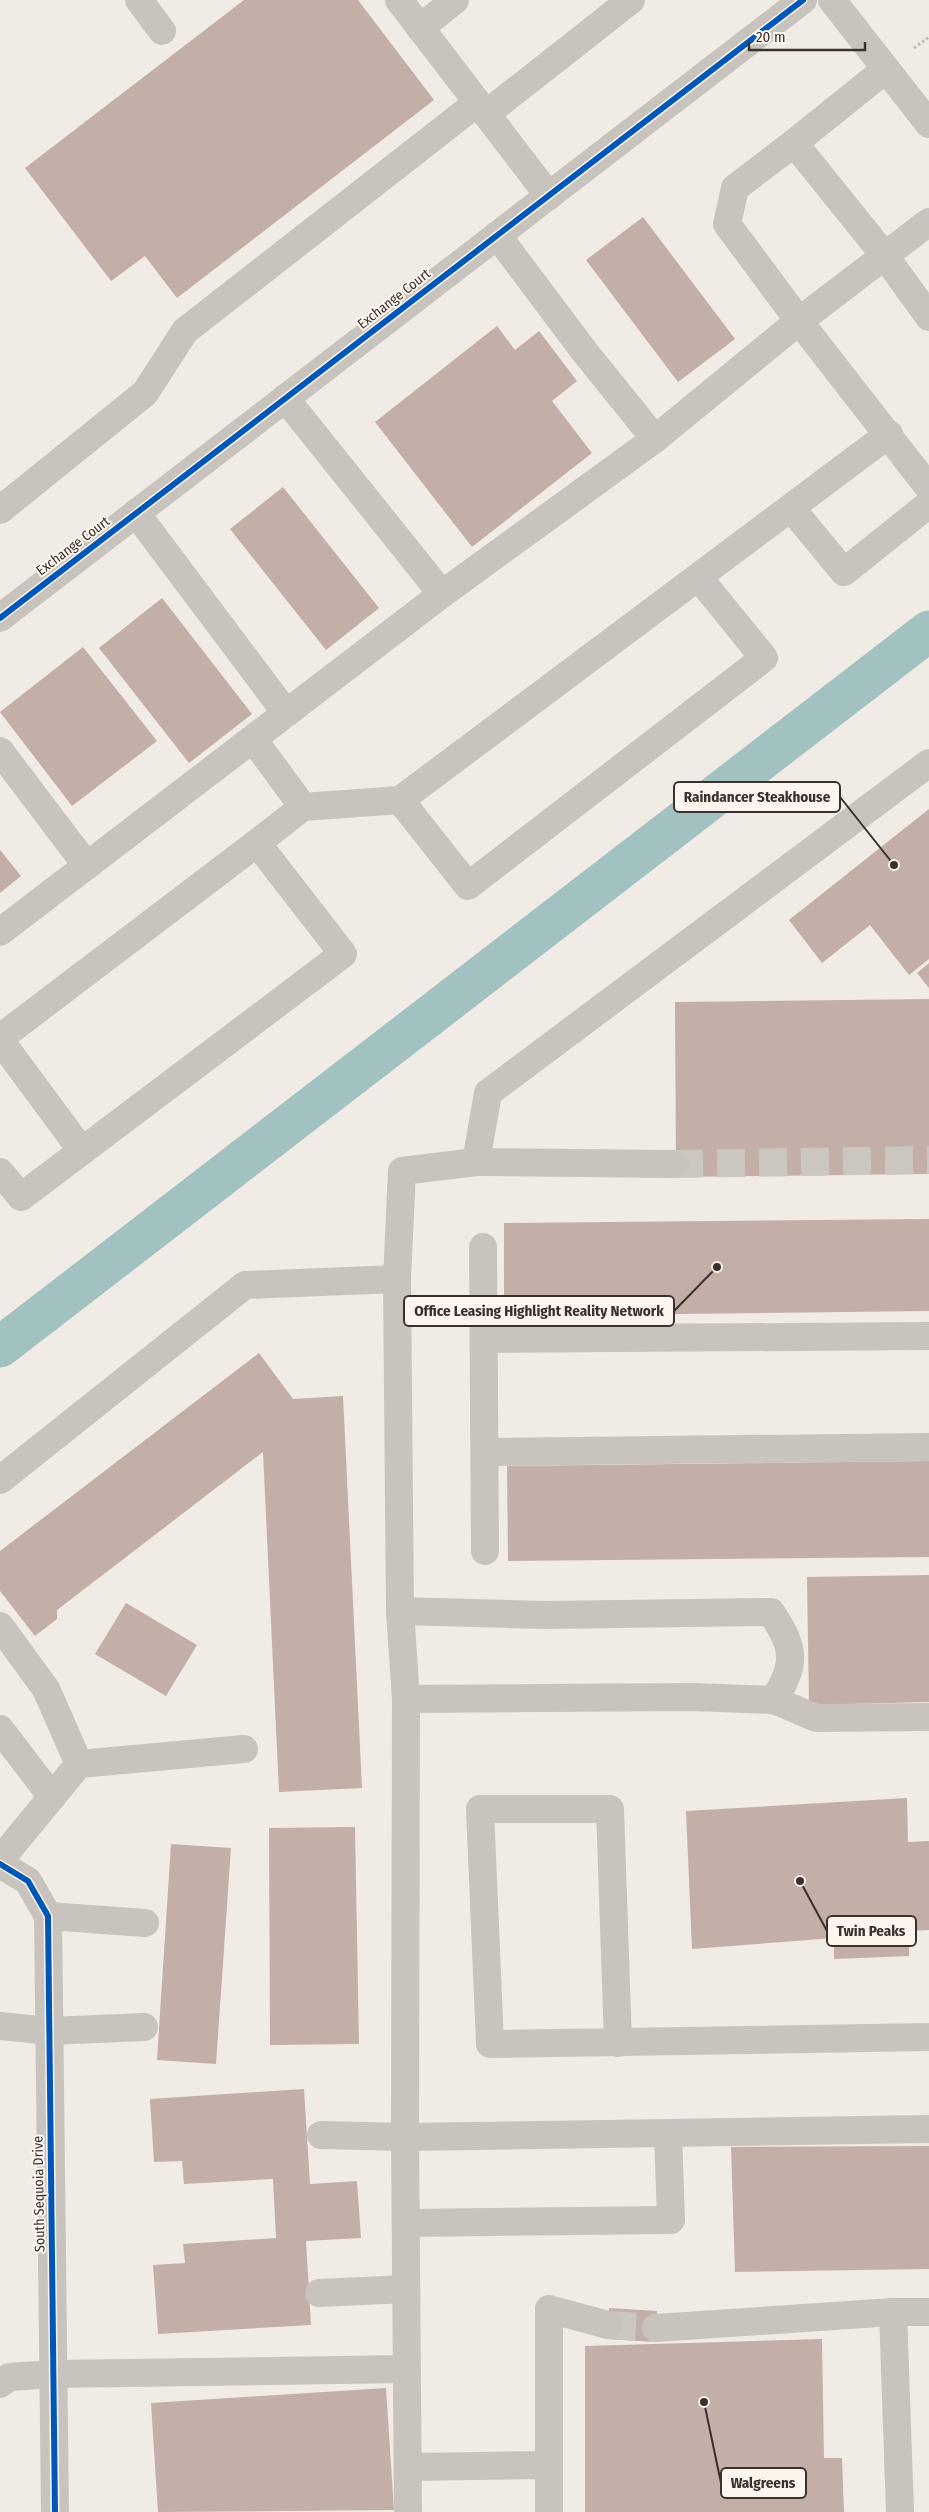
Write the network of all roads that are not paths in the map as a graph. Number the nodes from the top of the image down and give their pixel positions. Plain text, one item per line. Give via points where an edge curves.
1 (140, 0) edge
2 (398, 0) edge
3 (455, 0) edge
4 (631, 0) edge
5 (803, 0) edge
6 (832, 0) edge
7 (420, 28) junction
8 (162, 31) dead end
9 (886, 69) junction
10 (482, 109) junction
11 (929, 124) edge
12 (794, 143) junction
13 (549, 196) junction
14 (929, 222) edge
15 (497, 235) junction
16 (885, 256) junction
17 (929, 317) edge
18 (799, 321) junction
19 (286, 398) junction
20 (889, 434) junction
21 (656, 439) junction
22 (929, 488) edge
23 (929, 504) edge
24 (791, 508) junction
25 (0, 510) edge
26 (136, 513) junction
27 (699, 578) junction
28 (442, 594) junction
29 (0, 618) edge
30 (286, 714) junction
31 (253, 739) junction
32 (0, 751) edge
33 (929, 763) edge
34 (400, 800) junction
35 (304, 807) junction
36 (257, 843) junction
37 (87, 866) junction
38 (0, 932) edge
39 (0, 1039) edge
40 (82, 1151) junction
41 (476, 1162) junction
42 (675, 1164) tunnel mouth
43 (0, 1172) edge
44 (483, 1247) dead end
45 (397, 1279) junction
46 (929, 1336) edge
47 (484, 1339) junction
48 (929, 1447) edge
49 (485, 1452) junction
50 (0, 1480) edge
51 (485, 1551) dead end
52 (400, 1610) junction
53 (0, 1626) edge
54 (406, 1699) junction
55 (774, 1700) junction
56 (929, 1717) edge
57 (0, 1729) edge
58 (244, 1749) dead end
59 (79, 1764) junction
60 (52, 1797) junction
61 (0, 1862) edge
62 (48, 1916) junction
63 (145, 1923) dead end
64 (0, 2026) edge
65 (144, 2027) dead end
66 (49, 2031) junction
67 (929, 2038) edge
68 (618, 2042) junction
69 (929, 2129) edge
70 (668, 2133) junction
71 (321, 2135) dead end
72 (405, 2137) junction
73 (406, 2223) junction
74 (406, 2289) junction
75 (319, 2293) dead end
76 (893, 2312) junction
77 (929, 2312) edge
78 (608, 2326) tunnel mouth
79 (656, 2328) tunnel mouth
80 (407, 2369) junction
81 (54, 2374) junction
82 (0, 2384) edge
83 (548, 2465) junction
84 (408, 2467) junction
85 (55, 2512) edge
86 (408, 2512) edge
87 (549, 2512) edge
88 (900, 2512) edge

1 - 8 street
2 - 7 street
3 - 7 street
4 - 10 street
5 - 13 street, Exchange Court
6 - 9 street
7 - 10 street
9 - 11 street
9 - 12 street
10 - 13 street
10 - 25 street via 185,331 145,393
12 - 16 street
12 - 18 street via 735,188 727,224
13 - 15 street, Exchange Court
14 - 16 street
15 - 19 street, Exchange Court
15 - 21 street via 584,351
16 - 17 street
16 - 18 street
18 - 20 street
18 - 21 street
19 - 26 street, Exchange Court
19 - 28 street
20 - 22 street
20 - 24 street
21 - 28 street
23 - 24 street via 844,572
24 - 27 street
26 - 29 street, Exchange Court
26 - 30 street
27 - 34 street
27 - 34 street via 764,658 468,886
28 - 30 street
30 - 31 street
31 - 35 street
31 - 37 street
32 - 37 street
33 - 41 street via 488,1093
34 - 35 street
35 - 36 street
36 - 39 street
36 - 40 street via 343,954
37 - 38 street
39 - 40 street
40 - 43 street via 21,1197
41 - 42 street
41 - 45 street via 402,1171
44 - 47 street
45 - 50 street via 245,1285
45 - 52 street
46 - 47 street
47 - 49 street
48 - 49 street
49 - 51 street
52 - 54 street
52 - 55 street via 545,1615 771,1612 784,1632 791,1654 787,1679
53 - 59 street via 46,1689
54 - 55 street via 692,1697
54 - 72 street
55 - 56 street via 816,1718
57 - 60 street
58 - 59 street
59 - 60 street
60 - 61 street
61 - 62 street, South Sequoia Drive via 28,1881
62 - 63 street
62 - 66 street, South Sequoia Drive
64 - 66 street
65 - 66 street
66 - 81 street, South Sequoia Drive
67 - 68 street
68 - 68 street via 610,1809 480,1809 490,2044
69 - 70 street
70 - 72 street
70 - 73 street via 671,2220
71 - 72 street
72 - 73 street
73 - 74 street
74 - 75 street
74 - 80 street
76 - 77 street
76 - 79 street
76 - 88 street
78 - 83 street via 548,2310
80 - 81 street
80 - 84 street
81 - 82 street via 9,2377
81 - 85 street, South Sequoia Drive
83 - 84 street
83 - 87 street
84 - 86 street

